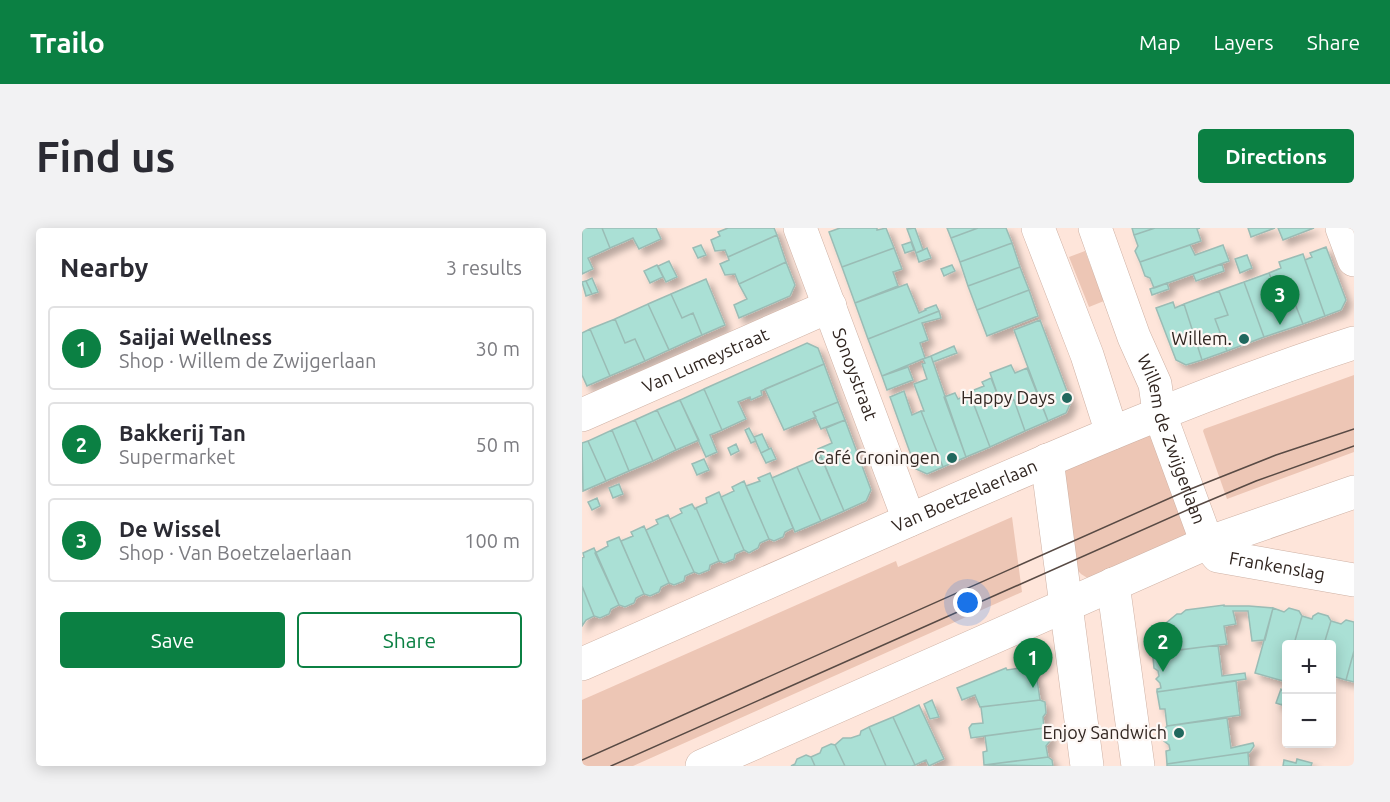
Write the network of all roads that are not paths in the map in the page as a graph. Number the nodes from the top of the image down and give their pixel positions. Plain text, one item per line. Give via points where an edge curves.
1 (801, 228) edge
2 (1038, 228) edge
3 (1095, 228) edge
4 (1342, 228) edge
5 (1354, 260) edge
6 (830, 306) junction
7 (1134, 337) junction
8 (1354, 343) edge
9 (1087, 354) junction
10 (1159, 412) junction
11 (582, 415) edge
12 (1112, 433) junction
13 (1047, 460) junction
14 (1354, 492) edge
15 (909, 520) junction
16 (1207, 543) junction
17 (1354, 580) edge
18 (1113, 584) junction
19 (1065, 605) junction
20 (582, 664) edge
21 (1125, 667) junction
22 (1075, 674) junction
23 (702, 766) edge
24 (1087, 766) edge
25 (1138, 766) edge

1 - 6 street, Sonoystraat
2 - 9 street
3 - 7 street, Willem de Zwijgerlaan
4 - 5 street
6 - 11 street, Van Lumeystraat
6 - 15 street, Sonoystraat
7 - 9 street, Willem de Zwijgerlaan
7 - 10 street, Willem de Zwijgerlaan via 1155,384
8 - 10 street, Van Boetzelaerlaan
9 - 12 street
10 - 12 street, Van Boetzelaerlaan
10 - 16 street, Willem de Zwijgerlaan
12 - 13 street, Van Boetzelaerlaan
13 - 15 street, Van Boetzelaerlaan
13 - 19 street
14 - 16 street
15 - 20 street, Van Boetzelaerlaan
16 - 17 street, Frankenslag via 1218,556
16 - 18 street
18 - 19 street
18 - 21 street
19 - 22 street
19 - 23 street
21 - 22 street
21 - 25 street
22 - 24 street

